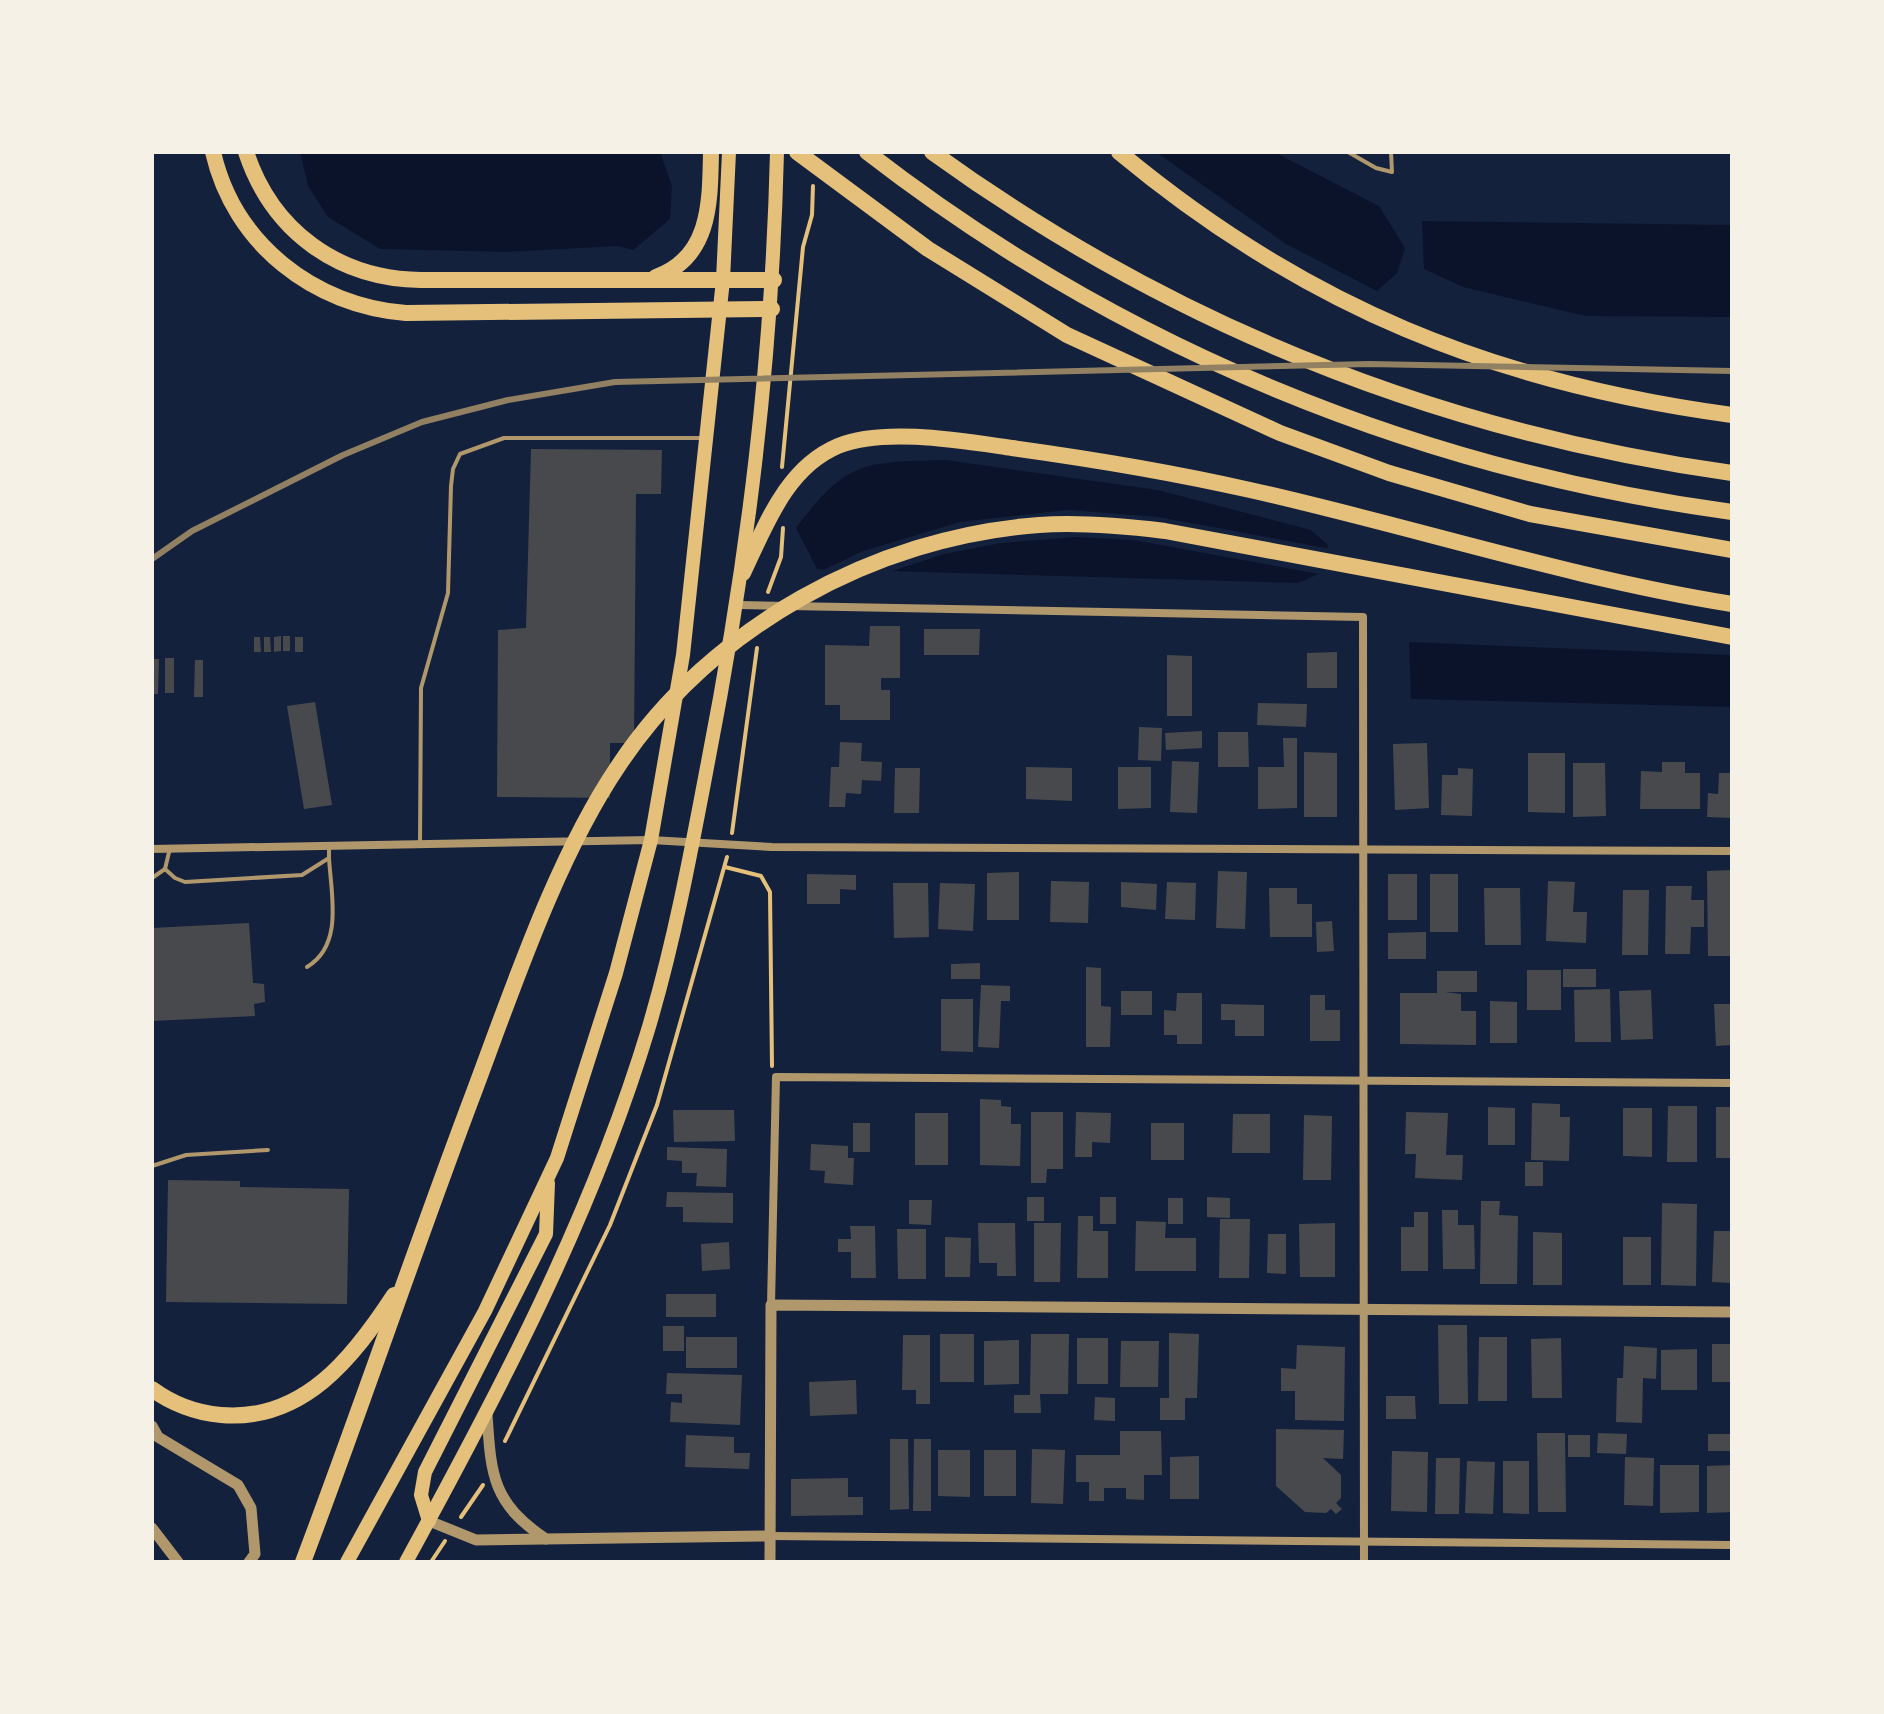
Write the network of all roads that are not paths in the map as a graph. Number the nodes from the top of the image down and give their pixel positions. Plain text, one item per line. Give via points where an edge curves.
1 (213, 152) edge
2 (246, 152) edge
3 (711, 152) edge
4 (729, 152) edge
5 (777, 152) edge
6 (797, 152) edge
7 (867, 152) edge
8 (932, 152) edge
9 (1119, 152) edge
10 (1348, 152) edge
11 (1391, 152) edge
12 (647, 280) junction
13 (723, 280) junction
14 (774, 280) junction
15 (720, 308) junction
16 (772, 309) junction
17 (1732, 415) edge
18 (704, 438) junction
19 (1732, 473) edge
20 (1732, 512) edge
21 (1732, 550) edge
22 (743, 573) junction
23 (1732, 604) edge
24 (739, 605) junction
25 (1732, 637) edge
26 (651, 840) junction
27 (693, 843) junction
28 (420, 844) junction
29 (329, 846) junction
30 (170, 848) junction
31 (152, 849) edge
32 (1363, 849) junction
33 (1732, 851) edge
34 (329, 858) junction
35 (165, 869) junction
36 (152, 878) edge
37 (307, 967) dead end
38 (1364, 1082) junction
39 (1732, 1083) edge
40 (268, 1150) dead end
41 (152, 1166) edge
42 (549, 1175) junction
43 (401, 1284) junction
44 (771, 1305) junction
45 (1366, 1309) junction
46 (1732, 1312) edge
47 (152, 1389) edge
48 (487, 1414) junction
49 (152, 1426) edge
50 (429, 1521) junction
51 (152, 1528) edge
52 (770, 1536) junction
53 (546, 1540) junction
54 (1364, 1543) junction
55 (1732, 1545) edge
56 (178, 1562) edge
57 (249, 1562) edge
58 (303, 1562) edge
59 (347, 1562) edge
60 (406, 1562) edge
61 (770, 1562) edge
62 (1364, 1562) edge

1 - 15 highway via 234,207 268,252 320,290 353,304 406,313
2 - 12 highway via 258,182 286,223 321,254 353,269 403,280
3 - 12 highway via 702,236 684,262
4 - 13 main road
5 - 14 main road
6 - 21 highway via 928,249 1067,335 1237,415 1326,450 1530,514
7 - 20 highway via 975,230 1068,288 1256,383 1395,437 1485,464 1583,488
8 - 19 highway via 1044,229 1198,313 1287,354 1547,440
9 - 17 highway via 1200,217 1294,277 1399,328 1476,357 1597,390
10 - 11 lane via 1392,172
12 - 13 highway
13 - 14 highway
13 - 15 main road
14 - 16 main road
15 - 16 highway
15 - 18 main road
16 - 22 main road
18 - 26 main road via 683,655
18 - 28 lane via 504,438 460,454 451,486 448,593 421,688
22 - 23 highway via 780,499 809,464 838,446 889,437 1111,462 1250,490 1598,578
22 - 24 main road
24 - 27 main road
24 - 32 street via 1363,617
25 - 43 highway via 1165,531 1101,525 1040,525 947,540 815,590 719,655 661,711 619,765 557,884
26 - 27 street
26 - 28 street
26 - 42 main road via 589,1066
27 - 32 street
27 - 48 main road via 648,1028 617,1119 583,1209
28 - 29 street
29 - 30 street
29 - 34 lane
30 - 31 street
30 - 35 lane
32 - 33 street
32 - 38 street
34 - 35 lane via 302,875 185,882
34 - 37 lane via 331,939
35 - 36 lane
38 - 39 street
38 - 44 street via 776,1077
38 - 45 street
40 - 41 lane via 186,1155
42 - 50 main road via 546,1234 425,1472 421,1495
42 - 59 main road via 485,1311
43 - 47 highway via 340,1368 295,1402 255,1414 214,1414 177,1404
43 - 58 highway
44 - 45 street
44 - 52 street
45 - 46 street
45 - 54 street
48 - 50 main road
48 - 53 street via 491,1469 510,1510
49 - 57 street via 158,1437 238,1485 251,1508 255,1554
50 - 53 street via 476,1540
50 - 60 main road
51 - 56 street
52 - 53 street
52 - 54 street
52 - 61 street
54 - 55 street
54 - 62 street

